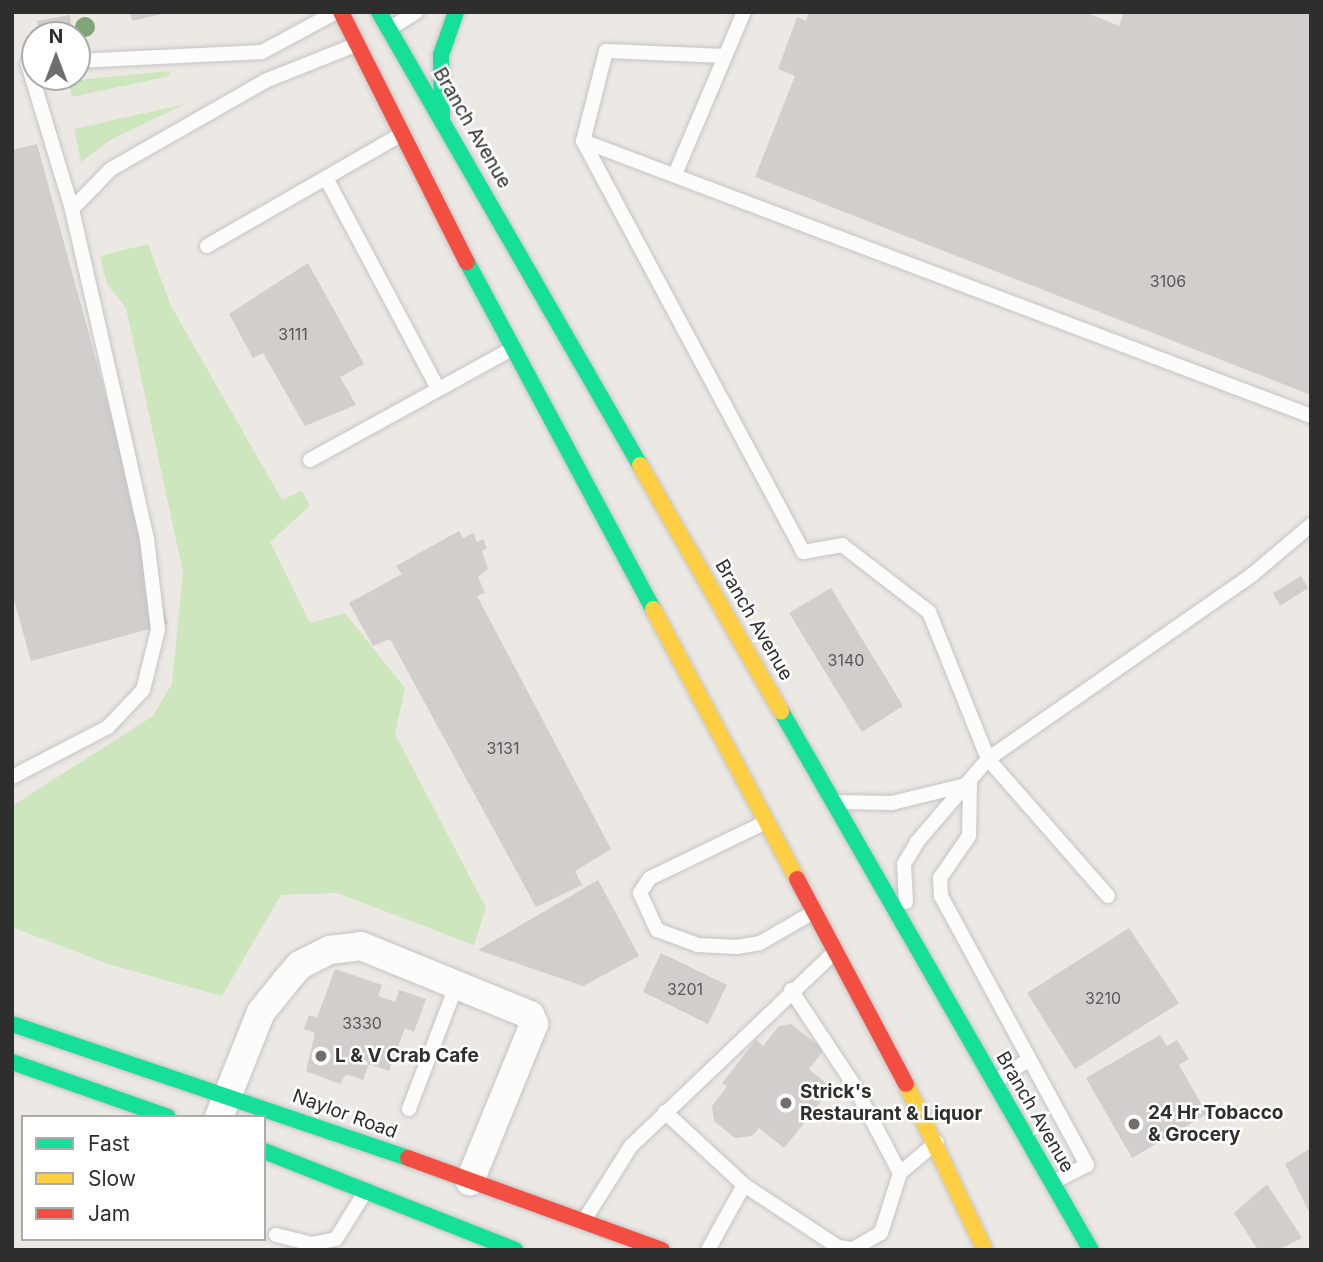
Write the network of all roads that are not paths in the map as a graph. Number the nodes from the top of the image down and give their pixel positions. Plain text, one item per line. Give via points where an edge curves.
1 (338, 12) edge
2 (379, 12) edge
3 (416, 12) edge
4 (456, 12) edge
5 (744, 12) edge
6 (389, 29) junction
7 (356, 45) junction
8 (725, 56) junction
9 (91, 60) edge
10 (39, 91) edge
11 (442, 119) junction
12 (400, 136) junction
13 (583, 141) junction
14 (676, 172) junction
15 (326, 178) junction
16 (72, 209) junction
17 (207, 246) dead end
18 (513, 348) junction
19 (438, 389) junction
20 (1311, 416) edge
21 (310, 460) dead end
22 (1311, 525) edge
23 (988, 759) junction
24 (19, 769) edge
25 (12, 777) edge
26 (970, 785) junction
27 (832, 801) junction
28 (764, 823) junction
29 (1108, 896) dead end
30 (812, 913) junction
31 (918, 951) junction
32 (834, 953) junction
33 (457, 984) junction
34 (791, 990) junction
35 (12, 1024) edge
36 (1030, 1059) junction
37 (12, 1062) edge
38 (994, 1082) junction
39 (224, 1105) edge
40 (409, 1109) dead end
41 (665, 1112) junction
42 (162, 1115) edge
43 (256, 1115) edge
44 (266, 1118) edge
45 (937, 1142) junction
46 (266, 1152) edge
47 (900, 1173) junction
48 (470, 1181) junction
49 (1052, 1183) junction
50 (744, 1185) junction
51 (365, 1192) junction
52 (584, 1221) junction
53 (276, 1235) dead end
54 (515, 1250) edge
55 (662, 1250) edge
56 (708, 1250) edge
57 (985, 1250) edge
58 (1091, 1250) edge

1 - 7 main road
1 - 9 lane via 262,52
2 - 6 main road, Branch Avenue
3 - 6 lane
4 - 11 main road via 441,55
5 - 8 lane
6 - 7 lane
6 - 11 main road, Branch Avenue
7 - 12 main road
7 - 16 lane via 265,81 110,169
8 - 13 lane via 606,51
8 - 14 lane
10 - 16 lane
11 - 27 main road, Branch Avenue
12 - 15 lane
12 - 18 main road
13 - 14 lane
13 - 23 lane via 803,552 842,545 929,612
14 - 20 lane
15 - 17 lane
15 - 19 lane
16 - 24 lane via 147,540 158,630 143,690 108,727
18 - 19 lane
18 - 28 main road
19 - 21 lane
22 - 23 lane via 1253,574
23 - 26 lane
23 - 29 lane
24 - 25 lane
26 - 27 lane via 892,803
26 - 31 lane via 904,864 902,888
26 - 36 lane via 969,836 940,878 941,896
27 - 31 main road, Branch Avenue
28 - 30 main road
28 - 30 lane via 650,878 640,893 657,930 698,945 736,947 760,943
30 - 32 main road
31 - 38 main road, Branch Avenue
32 - 34 lane
32 - 45 main road
33 - 39 street via 361,946 330,950 300,965 261,1012
33 - 40 lane
33 - 48 street via 530,1014 534,1024
34 - 41 lane
34 - 47 lane via 852,1082
35 - 39 main road, Naylor Road
36 - 38 lane
36 - 49 lane via 1087,1165
37 - 42 main road
38 - 49 main road, Branch Avenue
39 - 43 main road, Naylor Road
41 - 50 lane
41 - 52 lane via 631,1146
44 - 48 main road, Naylor Road
45 - 47 lane
45 - 57 main road
46 - 51 main road
47 - 50 lane via 881,1233 853,1249 838,1247
48 - 52 main road, Naylor Road
49 - 58 main road, Branch Avenue
50 - 56 lane
51 - 53 lane via 336,1239 311,1244
51 - 54 main road
52 - 55 main road, Naylor Road

